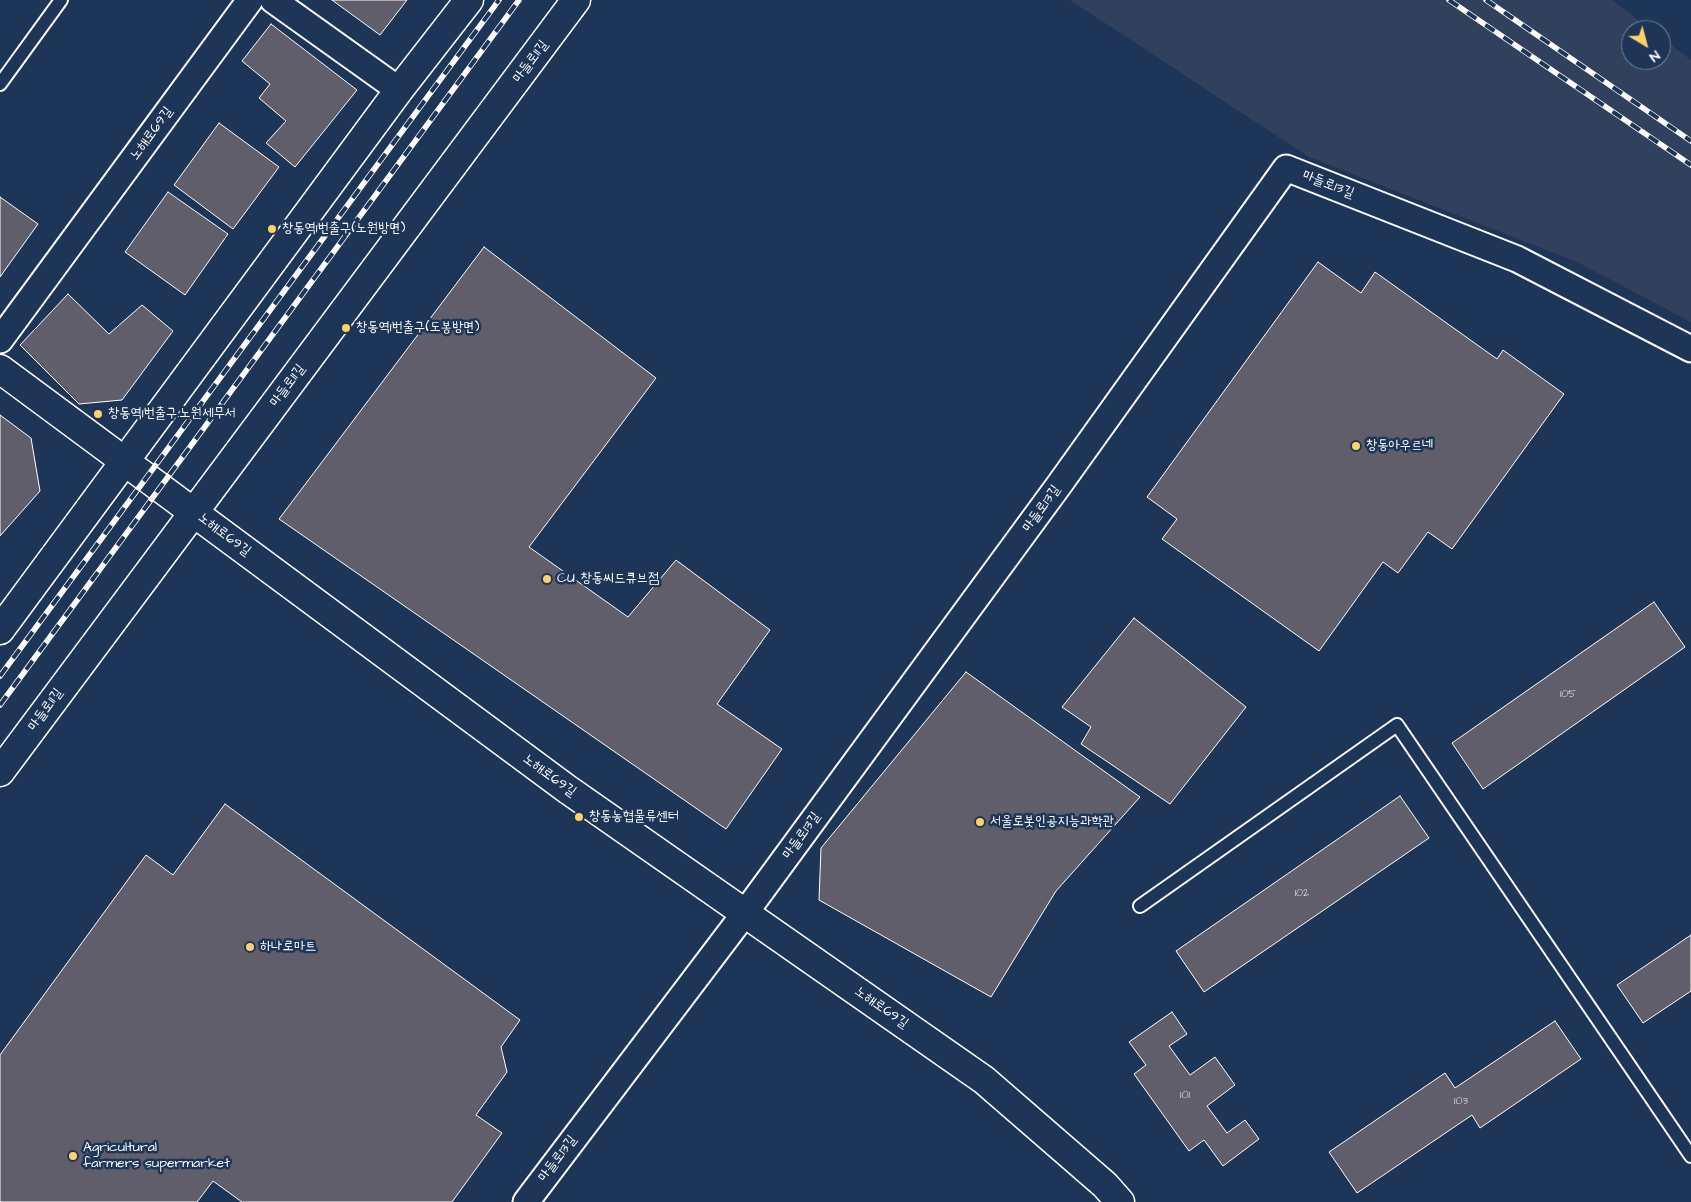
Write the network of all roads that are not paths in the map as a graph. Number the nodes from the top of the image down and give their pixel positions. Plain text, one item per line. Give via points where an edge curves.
1 (61, 0) edge
2 (250, 0) edge
3 (273, 0) edge
4 (469, 0) edge
5 (576, 0) edge
6 (0, 84) edge
7 (399, 90) junction
8 (0, 340) edge
9 (1691, 349) edge
10 (0, 369) edge
11 (123, 461) junction
12 (192, 512) junction
13 (0, 630) edge
14 (0, 772) edge
15 (1140, 906) dead end
16 (744, 913) junction
17 (1691, 1156) edge
18 (526, 1202) edge
19 (1120, 1202) edge

1 - 6 lane
2 - 8 street, 노해로69길
3 - 7 street
4 - 7 main road
5 - 12 main road, 마들로11길 via 406,231
7 - 11 main road
9 - 16 street, 마들로13길 via 1517,259 1286,168 1060,485
10 - 11 main road, 노해로69길
11 - 12 main road, 노해로69길
11 - 13 main road
12 - 14 main road, 마들로11길
12 - 16 main road, 노해로69길 via 567,789
15 - 17 lane via 1397,725
16 - 18 street, 마들로13길
16 - 19 main road, 노해로69길 via 984,1080 1105,1185

